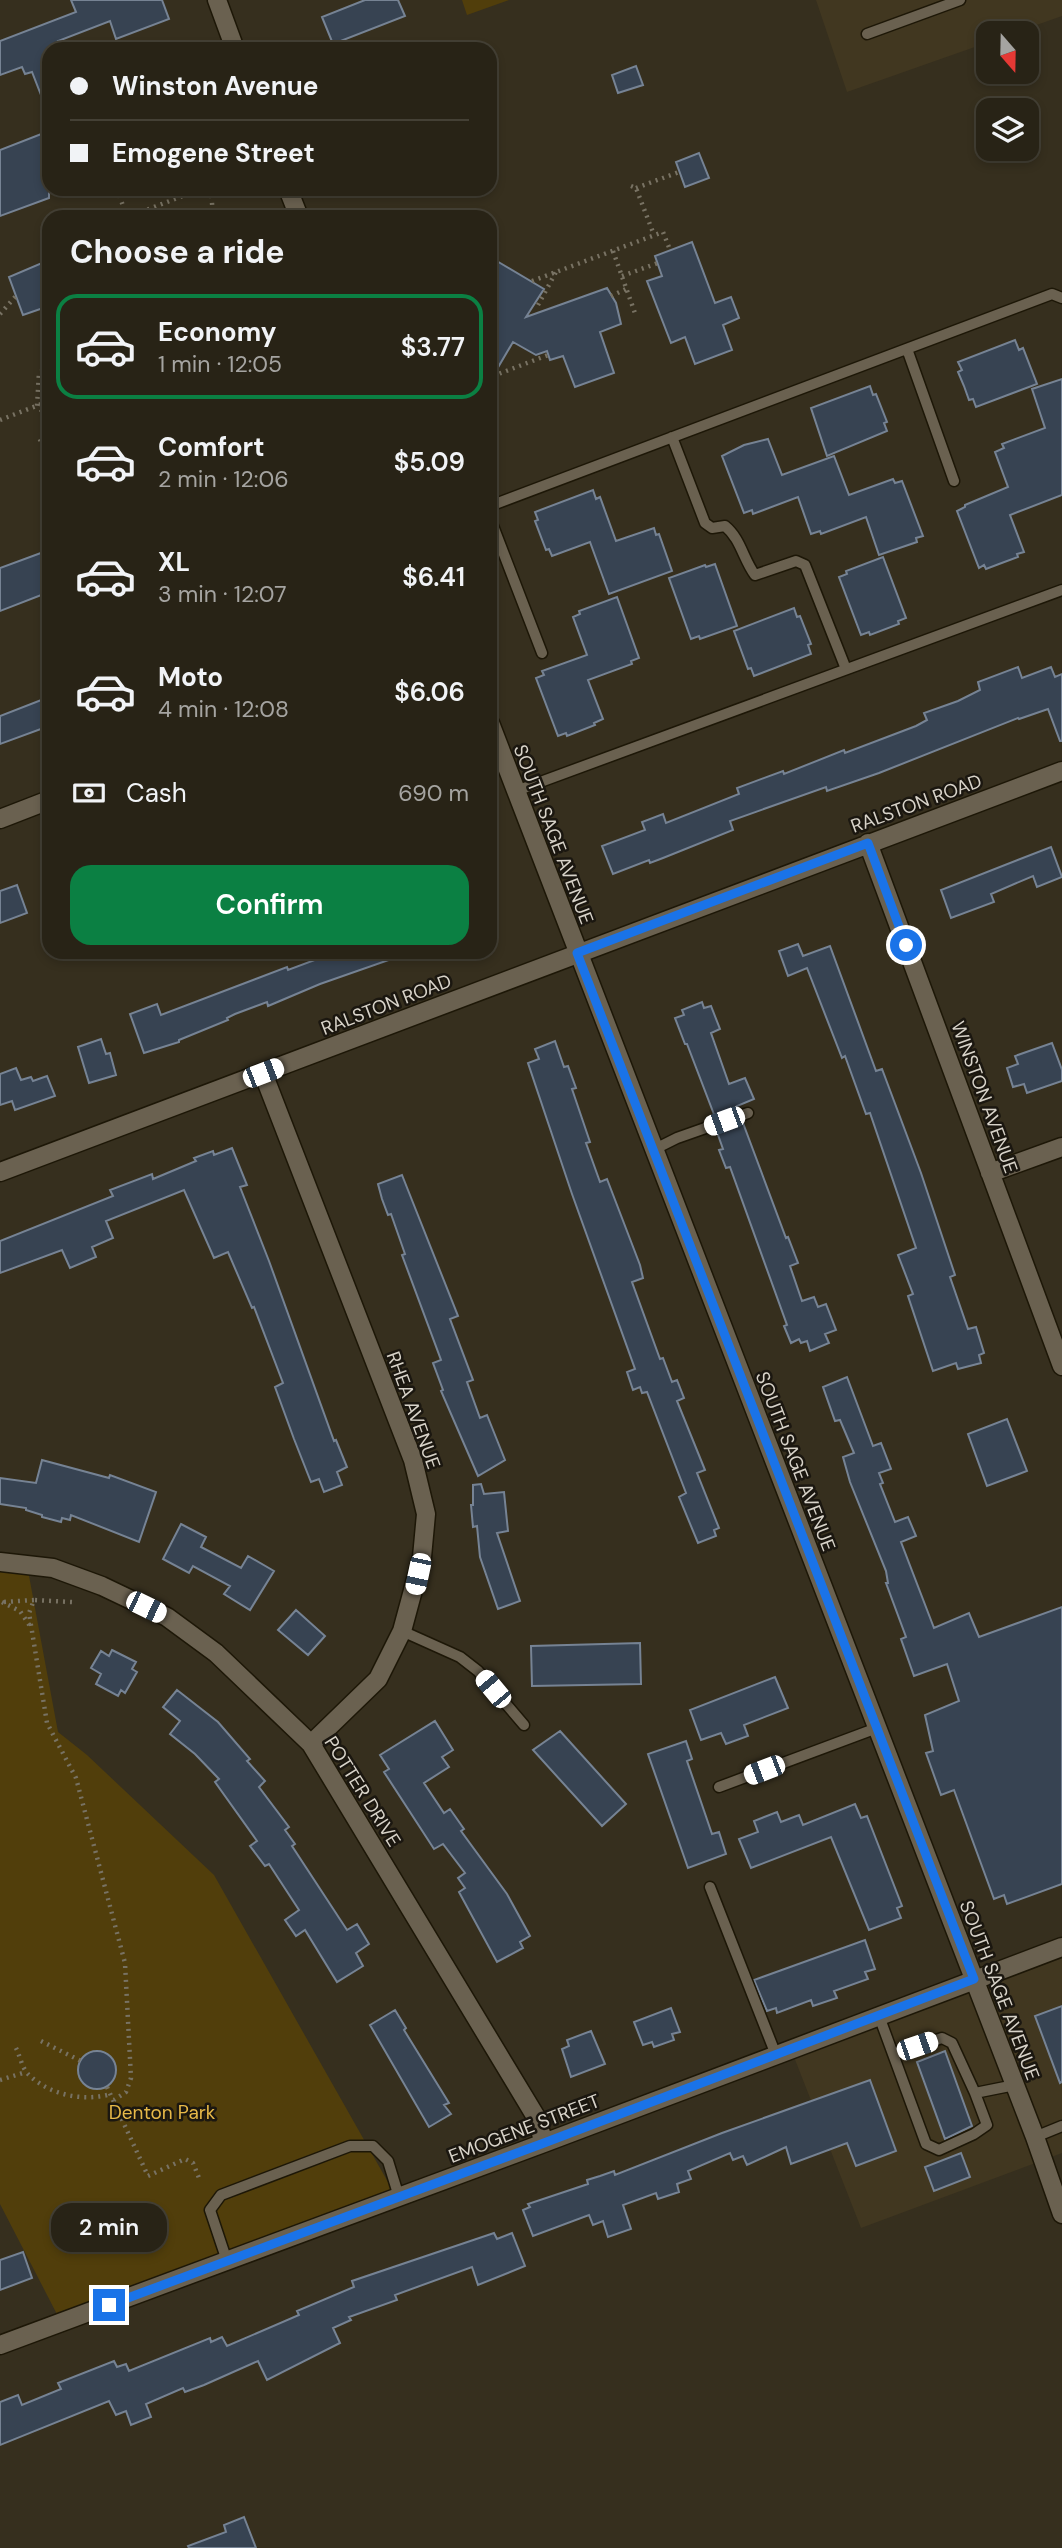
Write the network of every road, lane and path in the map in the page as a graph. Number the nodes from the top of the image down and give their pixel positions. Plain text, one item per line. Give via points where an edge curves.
1 (217, 0) edge
2 (961, 0) edge
3 (867, 34) dead end
4 (232, 42) edge
5 (679, 172) dead end
6 (183, 196) edge
7 (146, 210) edge
8 (654, 235) junction
9 (670, 250) dead end
10 (613, 251) junction
11 (658, 263) dead end
12 (555, 272) junction
13 (622, 276) junction
14 (532, 281) dead end
15 (626, 289) junction
16 (16, 296) dead end
17 (611, 296) dead end
18 (1062, 298) edge
19 (538, 305) dead end
20 (0, 314) edge
21 (636, 316) dead end
22 (907, 349) junction
23 (548, 355) dead end
24 (42, 371) edge
25 (497, 374) edge
26 (42, 404) edge
27 (37, 406) junction
28 (42, 411) edge
29 (0, 420) edge
30 (671, 437) junction
31 (954, 481) dead end
32 (497, 503) edge
33 (497, 536) edge
34 (1062, 590) edge
35 (542, 653) dead end
36 (846, 669) junction
37 (497, 741) edge
38 (1062, 771) edge
39 (516, 791) junction
40 (42, 803) edge
41 (0, 819) edge
42 (868, 843) junction
43 (577, 953) junction
44 (263, 1073) junction
45 (748, 1113) dead end
46 (1062, 1147) edge
47 (653, 1150) junction
48 (0, 1172) edge
49 (990, 1173) junction
50 (1062, 1366) edge
51 (0, 1562) edge
52 (34, 1600) junction
53 (1, 1602) edge
54 (72, 1602) dead end
55 (32, 1628) junction
56 (402, 1631) junction
57 (524, 1725) dead end
58 (877, 1728) junction
59 (311, 1744) junction
60 (719, 1787) dead end
61 (710, 1887) dead end
62 (1062, 1947) edge
63 (974, 1979) junction
64 (879, 2016) junction
65 (41, 2041) dead end
66 (16, 2048) dead end
67 (893, 2054) junction
68 (776, 2055) junction
69 (81, 2061) dead end
70 (26, 2072) junction
71 (0, 2080) edge
72 (1014, 2085) junction
73 (107, 2087) dead end
74 (975, 2093) junction
75 (112, 2097) junction
76 (1062, 2126) edge
77 (1035, 2137) junction
78 (544, 2143) junction
79 (199, 2178) dead end
80 (399, 2197) junction
81 (1062, 2214) edge
82 (228, 2261) junction
83 (0, 2345) edge

1 - 4 street
2 - 3 lane
5 - 8 path via 634,187
6 - 7 path
8 - 9 path via 663,232
8 - 10 path
10 - 12 path
10 - 13 path
11 - 13 path
12 - 14 path
12 - 19 path
13 - 15 path
15 - 17 path
15 - 21 path
16 - 20 path
18 - 22 lane via 1052,294
22 - 30 lane
22 - 31 lane
23 - 25 path
24 - 27 path
26 - 27 path
27 - 28 path
27 - 29 path
30 - 32 lane
30 - 36 lane via 705,523 712,528 725,526 735,534 755,575 796,561 805,565
33 - 35 lane
34 - 36 lane
36 - 39 lane
37 - 39 street, SOUTH SAGE AVENUE
38 - 42 street, RALSTON ROAD
39 - 43 street, SOUTH SAGE AVENUE
40 - 41 street
42 - 43 street, RALSTON ROAD
42 - 49 street, WINSTON AVENUE
43 - 44 street, RALSTON ROAD
43 - 47 street, SOUTH SAGE AVENUE
44 - 48 street, RALSTON ROAD
44 - 56 street, RHEA AVENUE via 413,1460 426,1514 422,1557
45 - 47 lane
46 - 49 street
47 - 58 street, SOUTH SAGE AVENUE
49 - 50 street, WINSTON AVENUE
51 - 59 street, POTTER DRIVE via 53,1569 167,1617 216,1653
52 - 53 path
52 - 54 path
52 - 55 path via 29,1613
53 - 55 path via 20,1611
55 - 75 path via 47,1723 76,1778 125,1963 131,2078 127,2092
56 - 57 lane via 460,1657 478,1671
56 - 59 street, RHEA AVENUE via 378,1679
58 - 60 lane
58 - 63 street, SOUTH SAGE AVENUE
59 - 78 street, POTTER DRIVE via 536,2116
61 - 68 lane
62 - 63 street, EMOGENE STREET
63 - 64 street, EMOGENE STREET
63 - 72 street, SOUTH SAGE AVENUE
64 - 67 lane
64 - 68 street, EMOGENE STREET
65 - 69 path
66 - 70 path
67 - 74 lane via 942,2038 952,2043
67 - 74 lane via 926,2144 939,2150 987,2125
68 - 78 street, EMOGENE STREET
70 - 71 path
70 - 75 path via 54,2092
72 - 74 lane
72 - 77 street, SOUTH SAGE AVENUE
73 - 75 path
75 - 79 path via 148,2176 185,2159 193,2163
76 - 77 lane
77 - 81 street, SOUTH SAGE AVENUE
78 - 80 street, EMOGENE STREET
80 - 82 street, EMOGENE STREET
80 - 82 lane via 388,2161 373,2146 349,2146 221,2195 210,2210
82 - 83 street, EMOGENE STREET

